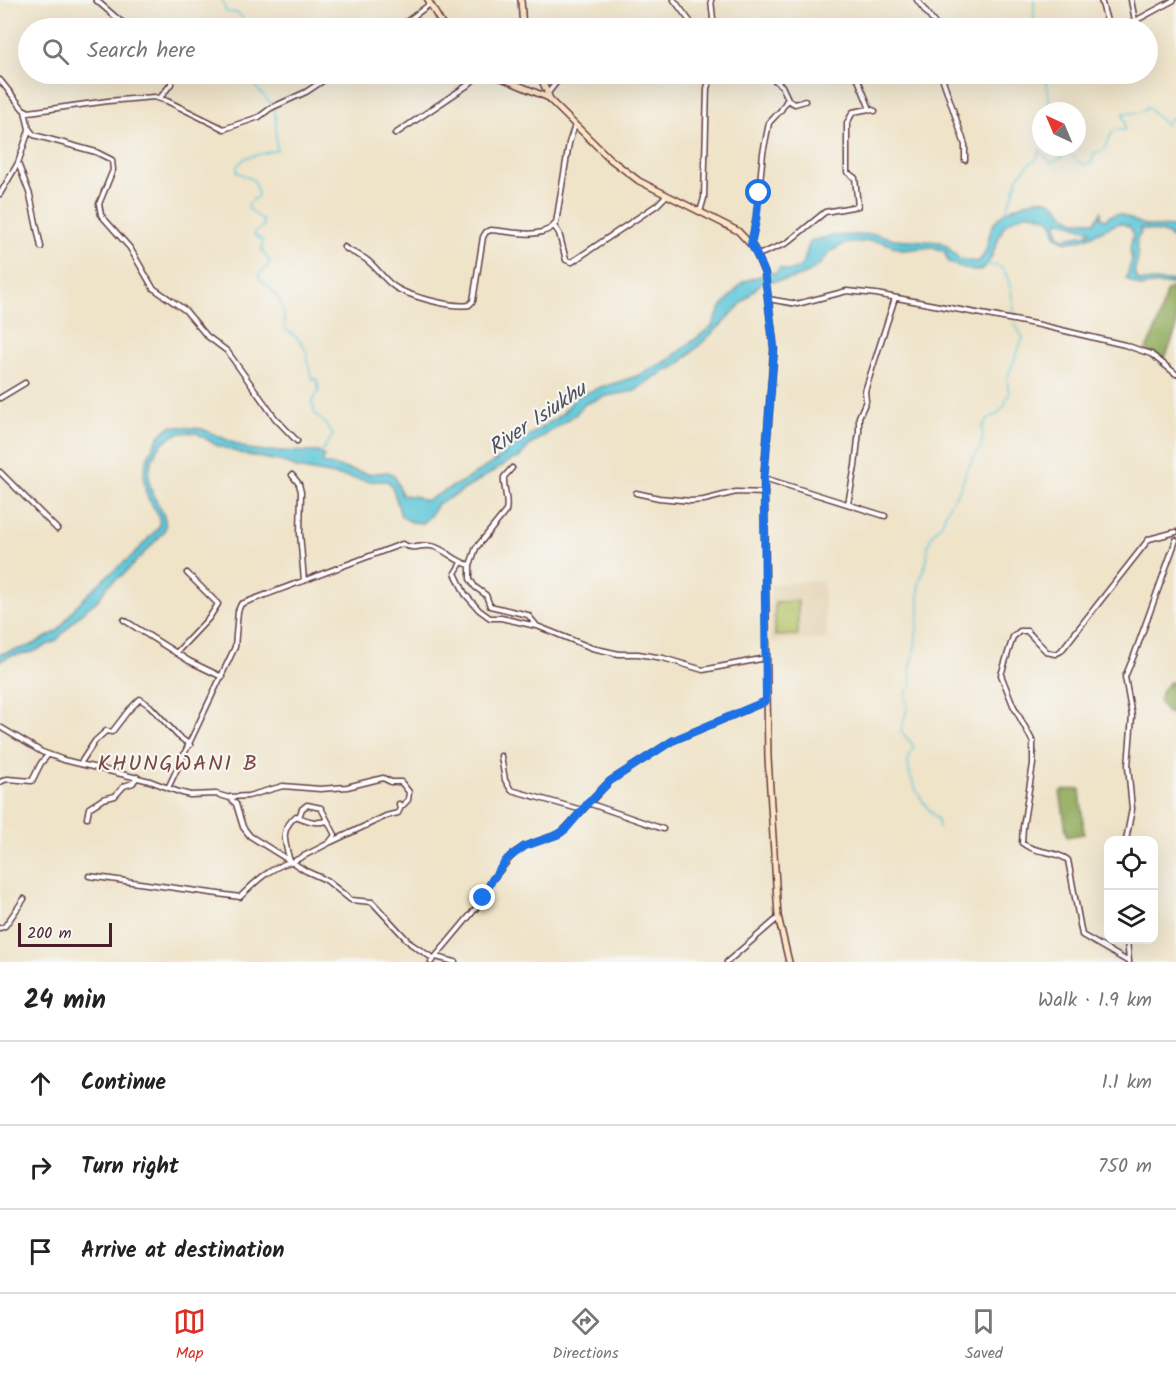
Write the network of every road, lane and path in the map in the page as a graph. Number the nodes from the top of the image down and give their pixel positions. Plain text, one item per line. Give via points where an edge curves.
1 (96, 0) edge
2 (521, 0) edge
3 (674, 0) edge
4 (711, 0) edge
5 (917, 0) edge
6 (1101, 0) edge
7 (1131, 0) edge
8 (1171, 1) edge
9 (429, 2) edge
10 (117, 18) edge
11 (410, 18) edge
12 (438, 18) edge
13 (522, 18) edge
14 (688, 18) edge
15 (713, 18) edge
16 (930, 18) edge
17 (1106, 18) edge
18 (1134, 18) edge
19 (1140, 18) edge
20 (0, 80) edge
21 (171, 84) edge
22 (318, 84) edge
23 (469, 84) edge
24 (519, 84) edge
25 (543, 84) edge
26 (556, 84) edge
27 (708, 84) edge
28 (780, 84) edge
29 (860, 84) edge
30 (944, 84) edge
31 (548, 95) junction
32 (160, 98) junction
33 (787, 100) junction
34 (805, 101) dead end
35 (25, 111) junction
36 (575, 124) junction
37 (29, 129) junction
38 (395, 134) dead end
39 (965, 160) dead end
40 (18, 163) junction
41 (0, 194) edge
42 (666, 196) junction
43 (700, 212) junction
44 (554, 226) junction
45 (751, 244) junction
46 (41, 247) dead end
47 (344, 247) dead end
48 (758, 255) junction
49 (768, 298) junction
50 (895, 298) junction
51 (1176, 374) edge
52 (25, 383) dead end
53 (0, 398) edge
54 (297, 441) dead end
55 (512, 468) dead end
56 (0, 472) edge
57 (291, 475) dead end
58 (764, 478) junction
59 (636, 493) dead end
60 (765, 493) junction
61 (848, 504) junction
62 (885, 516) dead end
63 (57, 529) dead end
64 (1176, 532) edge
65 (1176, 540) edge
66 (460, 563) junction
67 (470, 565) junction
68 (187, 573) dead end
69 (304, 581) junction
70 (124, 620) dead end
71 (537, 626) junction
72 (176, 653) junction
73 (766, 658) junction
74 (222, 677) junction
75 (766, 701) junction
76 (0, 727) edge
77 (190, 745) junction
78 (48, 755) junction
79 (501, 756) dead end
80 (81, 764) junction
81 (137, 777) junction
82 (0, 782) edge
83 (168, 788) junction
84 (240, 796) junction
85 (230, 798) junction
86 (588, 803) junction
87 (236, 804) junction
88 (582, 810) junction
89 (298, 817) junction
90 (87, 818) dead end
91 (327, 821) junction
92 (663, 829) dead end
93 (1127, 836) edge
94 (325, 845) junction
95 (291, 862) junction
96 (89, 876) dead end
97 (24, 899) dead end
98 (778, 918) junction
99 (0, 928) edge
100 (1127, 944) edge
101 (434, 959) edge
102 (455, 962) edge
103 (727, 962) edge
104 (789, 962) edge
105 (1129, 962) edge

1 - 10 street
2 - 13 street
3 - 14 street
4 - 15 street
5 - 16 street
6 - 17 street
7 - 18 street
8 - 19 street
9 - 11 street
9 - 12 street
20 - 35 street
21 - 32 street
22 - 32 street via 257,118 223,129
23 - 38 street
24 - 31 street
25 - 31 street
26 - 31 street
27 - 43 street via 704,198
28 - 33 street
29 - 48 street via 873,110 854,112 847,123 847,172 855,178 858,206 825,212 787,243
30 - 39 street via 964,144
31 - 36 street
32 - 35 street
33 - 34 street via 795,104
33 - 45 street via 769,123
35 - 37 street
36 - 42 street via 621,168
36 - 44 street
37 - 40 street
37 - 54 street via 34,135 112,160 113,170 99,204 101,215 130,248 151,285 185,310 207,336 227,351 278,423
40 - 41 street
40 - 46 street via 30,195
42 - 43 street
42 - 44 street via 572,262 566,260
43 - 45 street via 735,229
44 - 47 street via 530,233 486,232 473,301 464,306 404,292 366,259
45 - 48 street
48 - 49 street
49 - 50 street via 797,304 853,291
49 - 58 street via 774,352
50 - 51 street via 1137,348
50 - 61 street via 859,417
52 - 53 street
55 - 67 street via 504,477 506,511 476,548
56 - 63 street
57 - 69 street via 302,492
58 - 60 street
58 - 61 street
59 - 60 street via 696,501 736,492
60 - 73 street
61 - 62 street
64 - 105 street via 1149,539 1061,651 1047,652 1027,632 1015,634 1001,675 1033,742 1022,843 1068,860 1082,934
65 - 93 street via 1125,676 1132,716 1128,766 1132,809
66 - 67 street
66 - 69 street via 435,547 412,549 402,544
66 - 71 street via 455,573 457,579 480,610 490,618
67 - 71 street via 470,579 486,595 490,606 528,615
68 - 72 street via 218,604
69 - 74 street via 241,604 235,647
70 - 72 street
71 - 73 street via 606,651 649,655 703,670
72 - 74 street
73 - 75 street
74 - 77 street
75 - 86 street via 672,741 610,781
75 - 98 street
76 - 78 street
77 - 80 street via 140,699 112,732 106,730 98,737
77 - 83 street
78 - 80 street
78 - 82 street via 32,781
79 - 88 street via 511,790
80 - 81 street
81 - 83 street
81 - 90 street via 116,796 89,808
83 - 85 street via 190,795
84 - 85 street
84 - 87 street
84 - 94 street via 283,786 347,788 383,778 401,782 409,792 398,813
85 - 87 street
86 - 88 street
86 - 92 street
87 - 95 street via 246,832
88 - 101 street via 561,833 525,846 507,859 477,907
89 - 91 street via 310,822
89 - 91 street via 309,805 321,808
89 - 95 street via 284,833
91 - 94 street via 335,835
94 - 95 street
95 - 96 street via 276,866 240,897
95 - 101 street via 326,880 353,902 372,902 411,944
97 - 99 street
98 - 103 street
98 - 104 street
100 - 105 street
101 - 102 street

